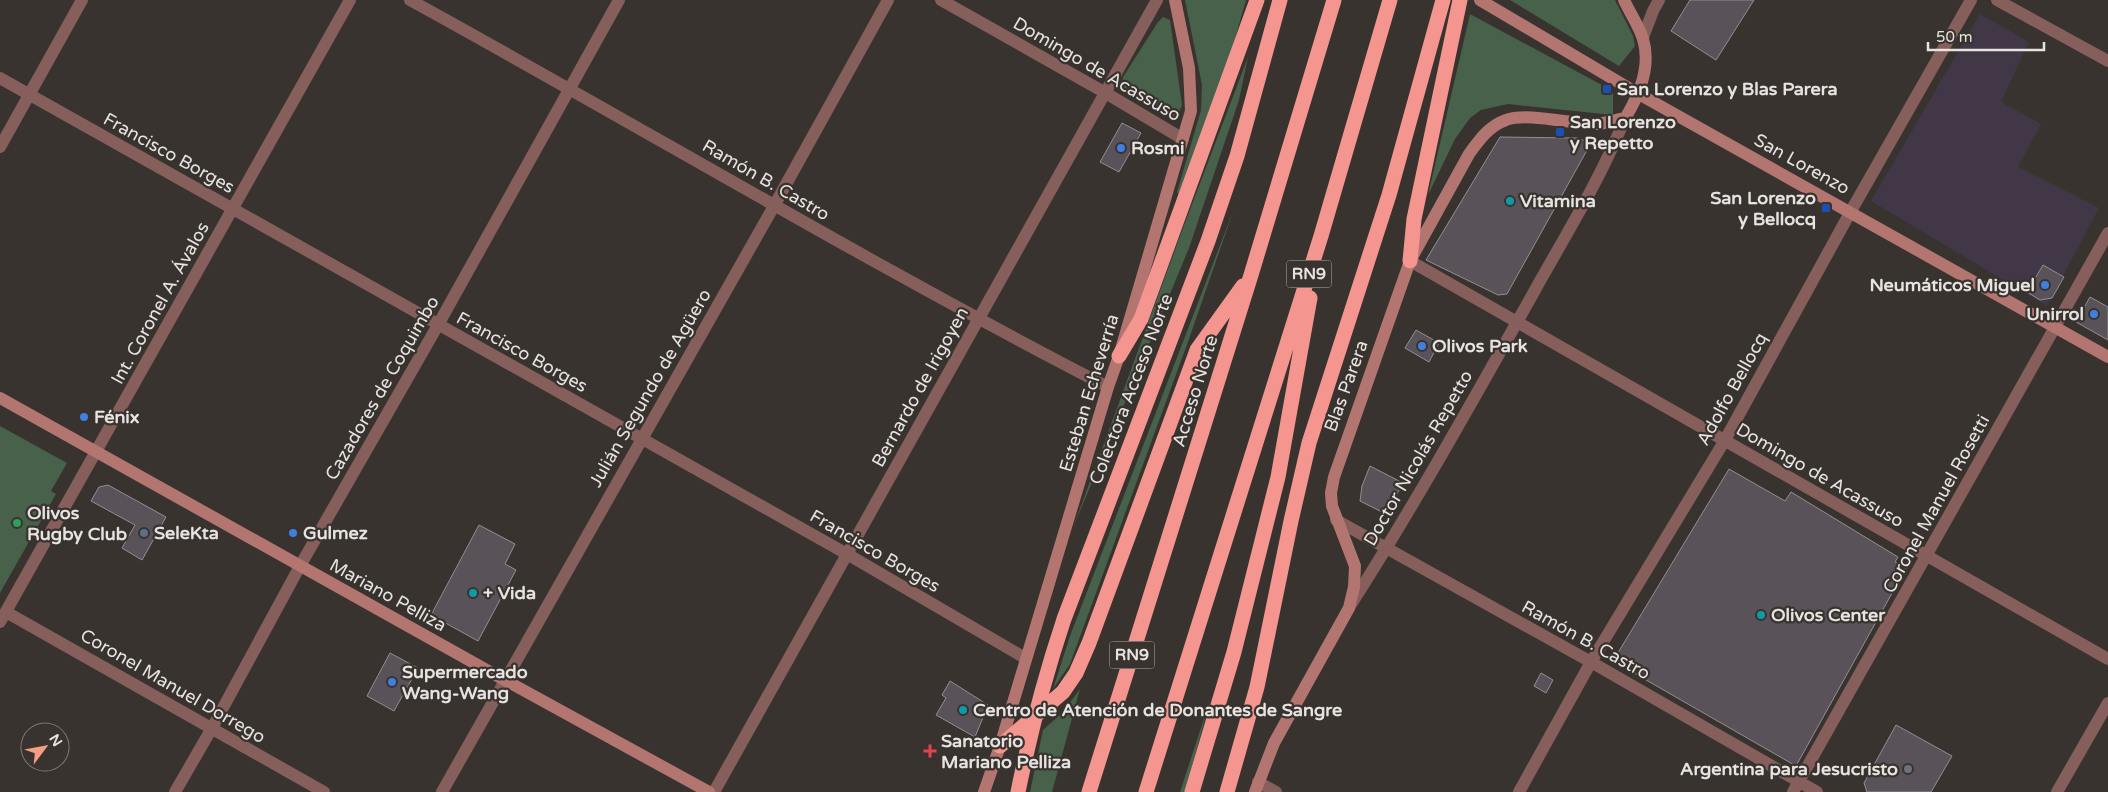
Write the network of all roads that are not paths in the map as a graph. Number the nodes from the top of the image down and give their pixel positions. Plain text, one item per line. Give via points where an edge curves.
1 (82, 0) edge
2 (350, 0) edge
3 (410, 0) edge
4 (619, 0) edge
5 (888, 0) edge
6 (941, 0) edge
7 (1157, 0) edge
8 (1175, 0) edge
9 (1257, 0) edge
10 (1280, 0) edge
11 (1334, 0) edge
12 (1390, 0) edge
13 (1443, 0) edge
14 (1460, 0) edge
15 (1480, 0) edge
16 (1624, 0) edge
17 (1659, 0) edge
18 (1971, 0) edge
19 (1997, 0) edge
20 (1643, 37) junction
21 (2108, 61) edge
22 (0, 78) edge
23 (569, 87) junction
24 (1104, 92) junction
25 (1637, 93) junction
26 (30, 95) junction
27 (1625, 118) junction
28 (1183, 139) junction
29 (0, 147) edge
30 (774, 206) junction
31 (232, 208) junction
32 (1851, 211) junction
33 (2108, 233) edge
34 (1321, 236) junction
35 (1410, 261) junction
36 (1251, 275) junction
37 (978, 319) junction
38 (1517, 322) junction
39 (438, 325) junction
40 (2056, 327) junction
41 (1119, 356) junction
42 (2108, 357) edge
43 (1108, 387) junction
44 (0, 398) edge
45 (640, 439) junction
46 (1725, 440) junction
47 (97, 452) junction
48 (1336, 520) junction
49 (1387, 548) junction
50 (846, 554) junction
51 (1928, 556) junction
52 (300, 566) junction
53 (1349, 608) junction
54 (3, 617) edge
55 (1025, 658) junction
56 (2108, 659) edge
57 (1591, 662) junction
58 (506, 681) junction
59 (2108, 703) edge
60 (212, 728) junction
61 (1000, 746) junction
62 (1257, 787) edge
63 (1796, 787) edge
64 (175, 792) edge
65 (324, 792) edge
66 (442, 792) edge
67 (709, 792) edge
68 (714, 792) edge
69 (984, 792) edge
70 (1018, 792) edge
71 (1089, 792) edge
72 (1146, 792) edge
73 (1192, 792) edge
74 (1227, 792) edge
75 (1276, 792) edge
76 (1519, 792) edge
77 (1817, 792) edge
78 (2057, 792) edge

1 - 26 street
2 - 31 street, Int. Coronel A. Ávalos
3 - 23 street, Ramón B. Castro
4 - 23 street, Cazadores de Coquimbo
5 - 30 street, Julián Segundo de Agüero
6 - 24 street, Domingo de Acassuso
7 - 24 street, Bernardo de Irigoyen
8 - 28 street, Esteban Echeverría via 1192,92 1191,111
9 - 41 highway via 1141,319
10 - 70 highway, Colectora Acceso Norte via 1237,156 1211,233 1050,661
11 - 36 highway, Acceso Norte / RN9
12 - 34 highway, RN9
13 - 74 highway via 1389,195 1309,443 1257,687
14 - 35 highway via 1414,219
15 - 25 street, San Lorenzo
16 - 20 street
17 - 20 street, Doctor Nicolás Repetto
18 - 32 street, Adolfo Bellocq
19 - 21 street
20 - 25 street, Doctor Nicolás Repetto via 1646,65
22 - 26 street, Francisco Borges
23 - 30 street, Ramón B. Castro
23 - 39 street, Cazadores de Coquimbo
24 - 28 street, Domingo de Acassuso
24 - 37 street, Bernardo de Irigoyen
25 - 27 street, Doctor Nicolás Repetto
25 - 32 street, San Lorenzo
26 - 29 street
26 - 31 street, Francisco Borges
27 - 35 street, Blas Parera via 1596,124 1507,119 1493,126 1470,154
27 - 38 street, Doctor Nicolás Repetto via 1611,152
28 - 41 street, Esteban Echeverría
30 - 37 street, Ramón B. Castro
30 - 45 street, Julián Segundo de Agüero
31 - 39 street, Francisco Borges
31 - 47 street, Int. Coronel A. Ávalos
32 - 40 street, San Lorenzo
32 - 46 street, Adolfo Bellocq
33 - 40 street, Coronel Manuel Rosetti
34 - 72 highway, RN9
34 - 73 highway via 1278,476 1234,652
35 - 38 street, Domingo de Acassuso
35 - 48 street, Blas Parera via 1338,460 1331,493
36 - 61 highway via 1196,350 1076,673 1063,692
36 - 71 highway, Acceso Norte / RN9
37 - 43 street, Ramón B. Castro
37 - 50 street, Bernardo de Irigoyen
38 - 46 street, Domingo de Acassuso
38 - 49 street, Doctor Nicolás Repetto
39 - 45 street, Francisco Borges
39 - 52 street, Cazadores de Coquimbo
40 - 42 street, San Lorenzo
40 - 51 street, Coronel Manuel Rosetti
41 - 43 street, Esteban Echeverría
43 - 55 street, Esteban Echeverría
44 - 47 street, Mariano Pelliza
45 - 50 street, Francisco Borges
45 - 58 street, Julián Segundo de Agüero
46 - 51 street, Domingo de Acassuso
46 - 57 street, Adolfo Bellocq
47 - 52 street, Mariano Pelliza
47 - 54 street, Int. Coronel A. Ávalos
48 - 49 street, Ramón B. Castro
48 - 53 street, Blas Parera via 1355,566
49 - 53 street, Doctor Nicolás Repetto
49 - 57 street, Ramón B. Castro
50 - 55 street, Francisco Borges
50 - 68 street, Bernardo de Irigoyen
51 - 56 street, Domingo de Acassuso
51 - 63 street, Coronel Manuel Rosetti
52 - 58 street, Mariano Pelliza
52 - 60 street, Cazadores de Coquimbo
53 - 62 street, Blas Parera via 1274,744
54 - 60 street, Coronel Manuel Dorrego
55 - 61 street, Esteban Echeverría
57 - 63 street, Ramón B. Castro
57 - 76 street, Adolfo Bellocq
58 - 66 street, Julián Segundo de Agüero
58 - 67 street, Mariano Pelliza
59 - 78 street
60 - 64 street, Cazadores de Coquimbo
60 - 65 street, Coronel Manuel Dorrego
61 - 69 street, Esteban Echeverría
62 - 75 street
63 - 77 street, Ramón B. Castro

